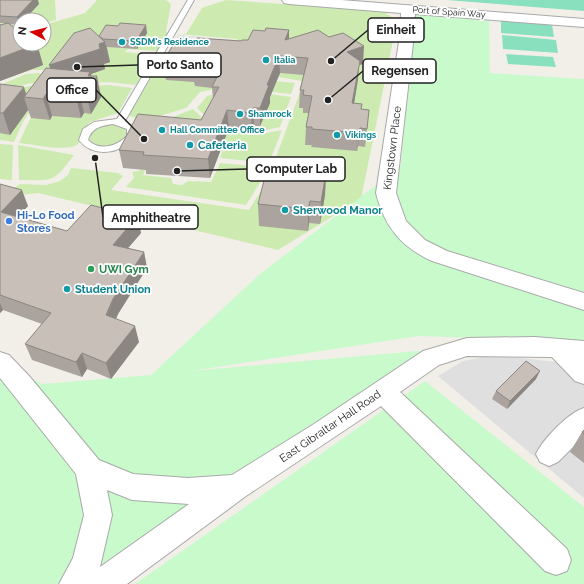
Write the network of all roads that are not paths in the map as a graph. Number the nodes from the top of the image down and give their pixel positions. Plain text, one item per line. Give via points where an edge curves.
1 (191, 0) edge
2 (289, 0) edge
3 (408, 9) junction
4 (584, 22) edge
5 (120, 122) junction
6 (584, 302) edge
7 (558, 348) junction
8 (584, 350) edge
9 (0, 362) edge
10 (584, 374) edge
11 (382, 391) junction
12 (584, 418) edge
13 (549, 454) dead end
14 (89, 469) junction
15 (236, 487) junction
16 (556, 560) dead end
17 (74, 584) edge
18 (102, 584) edge

1 - 5 lane
2 - 3 street, Port of Spain Way
3 - 4 street, Port of Spain Way
3 - 6 street, Kingstown Place via 407,35 386,193 391,214 410,239 431,253
5 - 5 lane via 131,128 132,132 128,141 122,145 98,149 83,140 86,131 91,127 105,122
7 - 8 street, East Gibraltar Hall Road
7 - 10 street
7 - 11 street, East Gibraltar Hall Road via 467,347 431,358
9 - 14 street via 21,384
11 - 15 street, East Gibraltar Hall Road
11 - 16 street
12 - 13 street
14 - 15 street via 132,487 188,491
14 - 17 street via 98,515 86,564
15 - 18 street, East Gibraltar Hall Road

